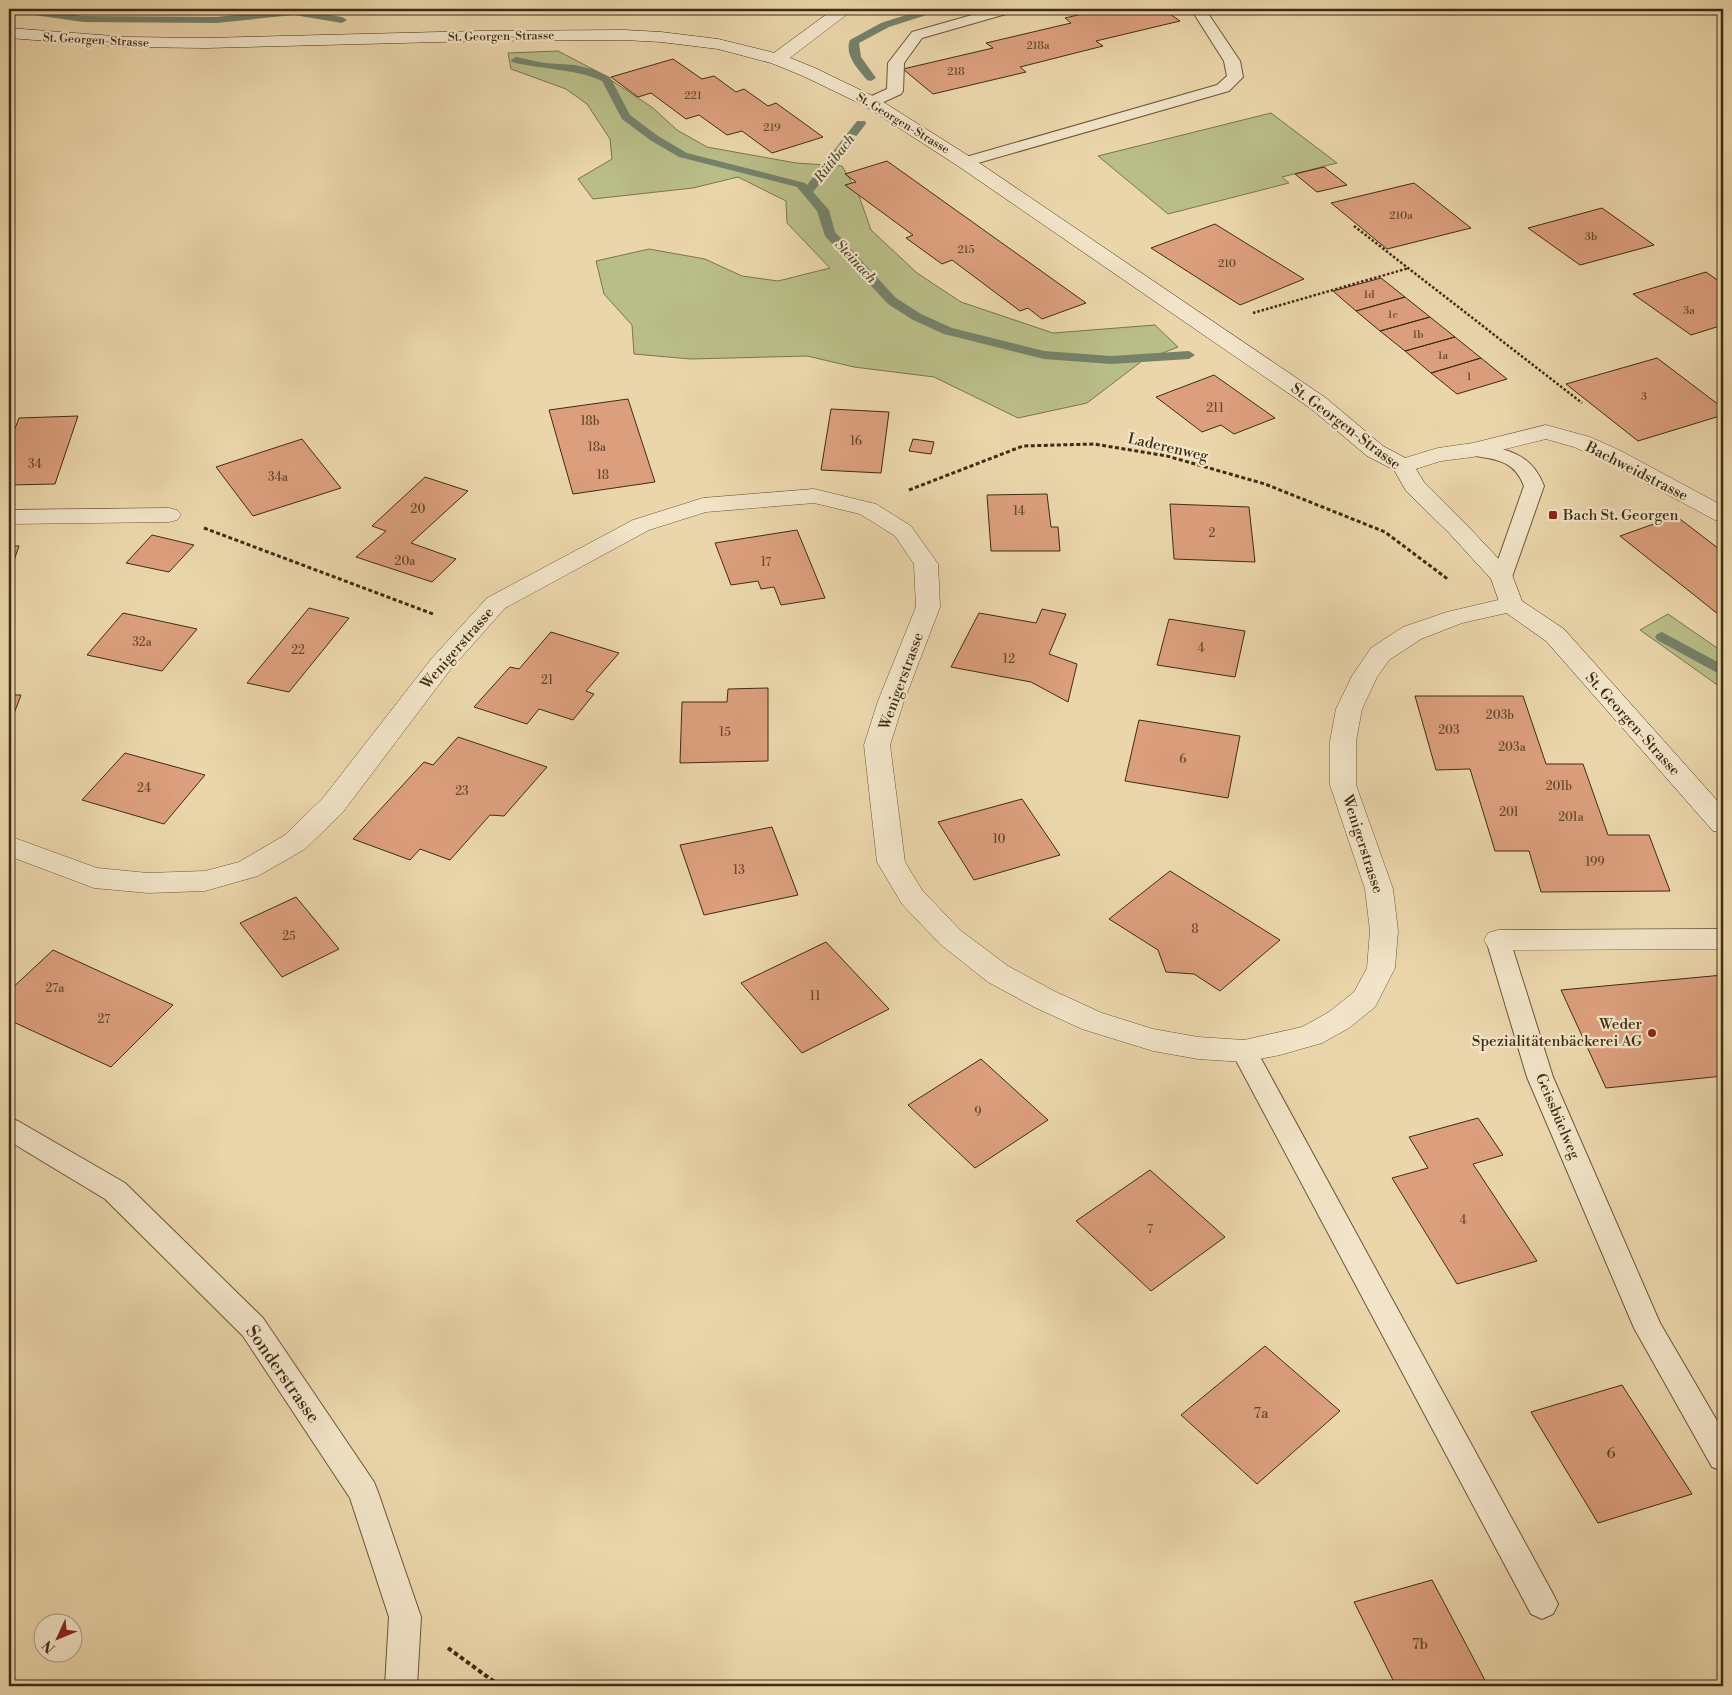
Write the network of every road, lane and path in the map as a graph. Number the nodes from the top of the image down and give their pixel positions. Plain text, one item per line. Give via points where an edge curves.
1 (845, 9) edge
2 (1008, 9) edge
3 (1198, 9) edge
4 (9, 33) edge
5 (777, 59) junction
6 (871, 102) junction
7 (965, 162) junction
8 (1354, 226) dead end
9 (1409, 268) junction
10 (1248, 314) dead end
11 (1582, 403) dead end
12 (1473, 450) junction
13 (1403, 466) junction
14 (868, 509) junction
15 (169, 515) joint
16 (1723, 515) edge
17 (9, 517) edge
18 (1502, 577) junction
19 (1449, 581) dead end
20 (1511, 605) junction
21 (473, 629) junction
22 (1723, 824) edge
23 (9, 846) edge
24 (1723, 939) edge
25 (1498, 940) joint
26 (1244, 1051) junction
27 (9, 1128) edge
28 (1723, 1458) edge
29 (1542, 1604) dead end
30 (405, 1617) junction
31 (401, 1686) edge
32 (500, 1686) edge

1 - 5 street
2 - 6 lane via 917,34 896,62 896,91
3 - 7 lane, St. Georgen-Strasse via 1232,61 1234,77 1222,88
4 - 5 street, St. Georgen-Strasse via 126,42 206,43 624,35 718,44
5 - 6 street, St. Georgen-Strasse
6 - 7 street, St. Georgen-Strasse
7 - 13 street, St. Georgen-Strasse via 1318,403 1375,451
8 - 9 path
9 - 10 path
9 - 11 path
12 - 13 street, Bachweidstrasse
12 - 16 street, Bachweidstrasse via 1546,432 1582,442 1613,456
12 - 18 lane via 1511,458 1531,474 1534,486
13 - 18 street, St. Georgen-Strasse via 1414,486
14 - 19 path, Laderenweg via 945,475 1023,446 1094,444 1167,456 1265,484 1385,532
14 - 21 street, Wenigerstrasse via 814,496 704,505 641,525 572,560 496,603
14 - 26 street, Wenigerstrasse via 903,531 926,564 928,607 877,745 891,862 912,897 950,937 998,974 1052,1003 1092,1021 1153,1040 1198,1048
15 - 17 street
15 - 21 path
18 - 20 street, St. Georgen-Strasse
20 - 22 street, St. Georgen-Strasse via 1555,635
20 - 26 street, Wenigerstrasse via 1456,616 1412,633 1380,654 1365,676 1350,709 1343,741 1343,785 1380,889 1384,931 1382,968 1365,999 1339,1020 1311,1035
21 - 23 street, Wenigerstrasse via 441,664 333,804 295,842 248,869 205,881 148,882 94,878
24 - 25 street, Geissbüelweg
25 - 28 lane, Geissbüelweg via 1540,1077 1645,1319
26 - 29 lane
27 - 30 lane, Sonderstrasse via 115,1191 253,1327 363,1492
30 - 31 lane, Sonderstrasse
30 - 32 path

